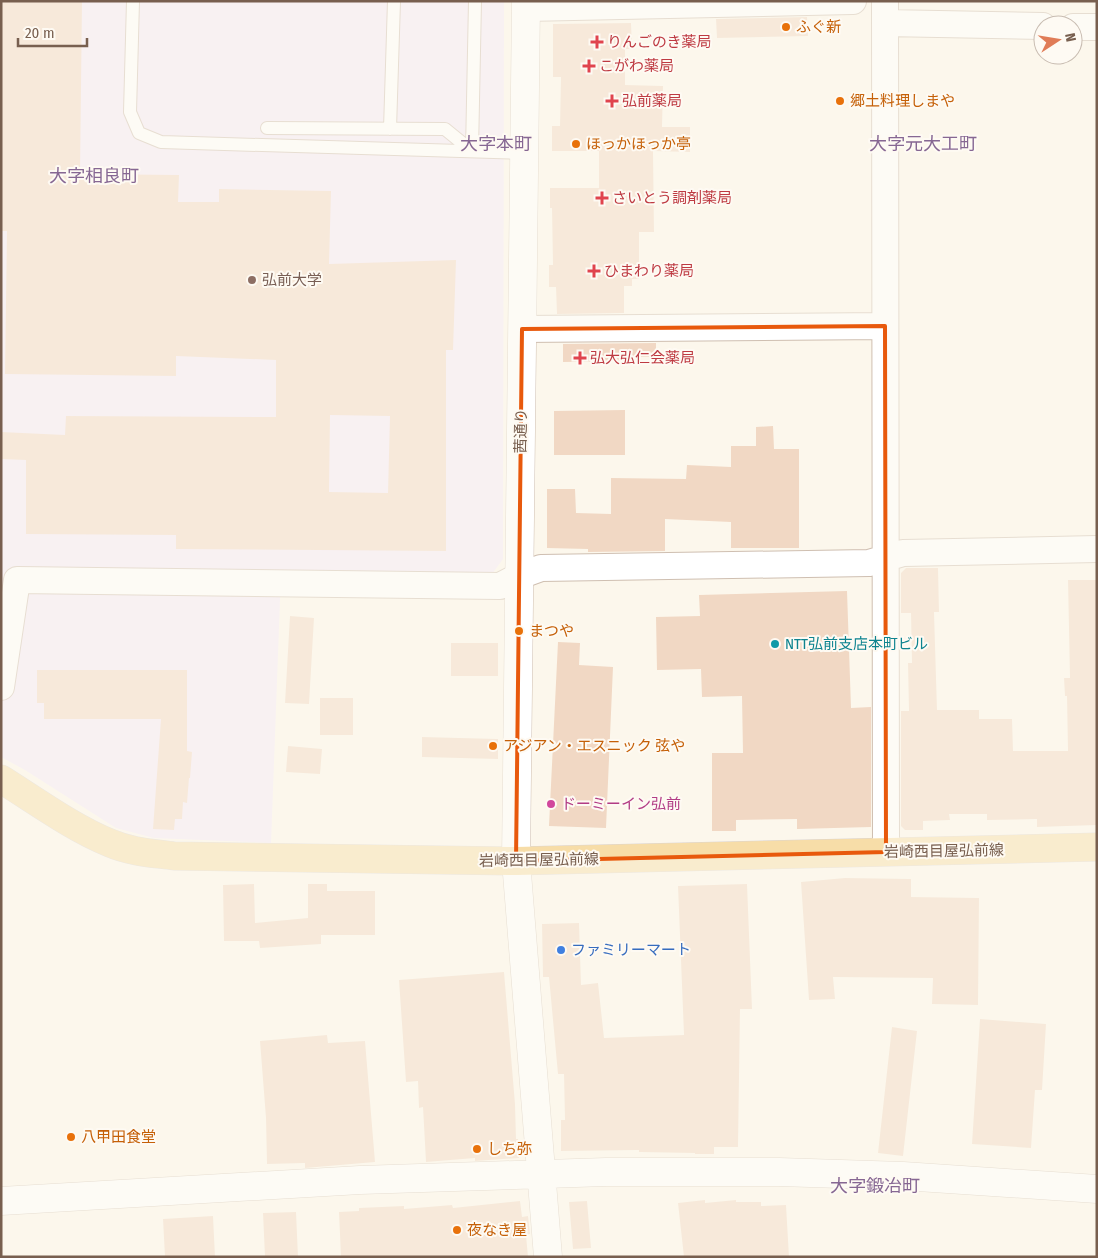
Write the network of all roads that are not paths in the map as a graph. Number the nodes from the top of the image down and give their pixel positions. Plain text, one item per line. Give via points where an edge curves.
1 (132, 1) edge
2 (394, 1) edge
3 (475, 1) edge
4 (853, 1) edge
5 (526, 5) edge
6 (885, 12) edge
7 (1033, 25) edge
8 (1083, 27) edge
9 (1097, 27) edge
10 (266, 128) dead end
11 (390, 128) junction
12 (472, 151) junction
13 (524, 153) junction
14 (885, 326) junction
15 (522, 329) junction
16 (1097, 549) edge
17 (885, 559) junction
18 (519, 576) junction
19 (1, 687) edge
20 (1, 779) edge
21 (1097, 847) edge
22 (886, 852) junction
23 (516, 861) junction
24 (541, 1174) junction
25 (1097, 1188) edge
26 (1, 1201) edge
27 (548, 1257) edge

1 - 12 lane via 130,112 139,133 161,142
2 - 11 lane
3 - 12 lane
4 - 5 street
5 - 13 street, 茜通り
6 - 7 street
6 - 14 street
8 - 9 street
10 - 11 lane
11 - 12 lane via 445,129
12 - 13 lane
13 - 15 street, 茜通り
14 - 15 street
14 - 17 street
15 - 18 street, 茜通り
16 - 17 street via 903,554
17 - 18 street via 869,563 541,568
17 - 22 street
18 - 19 street via 500,586 17,580
18 - 23 street, 茜通り
20 - 23 main road, 岩崎西目屋弘前線 via 84,830 111,844 138,852 174,856
21 - 22 main road, 岩崎西目屋弘前線
22 - 23 main road, 岩崎西目屋弘前線
23 - 24 street, 茜通り
24 - 25 street via 779,1172
24 - 26 street via 360,1180
24 - 27 street, 茜通り

